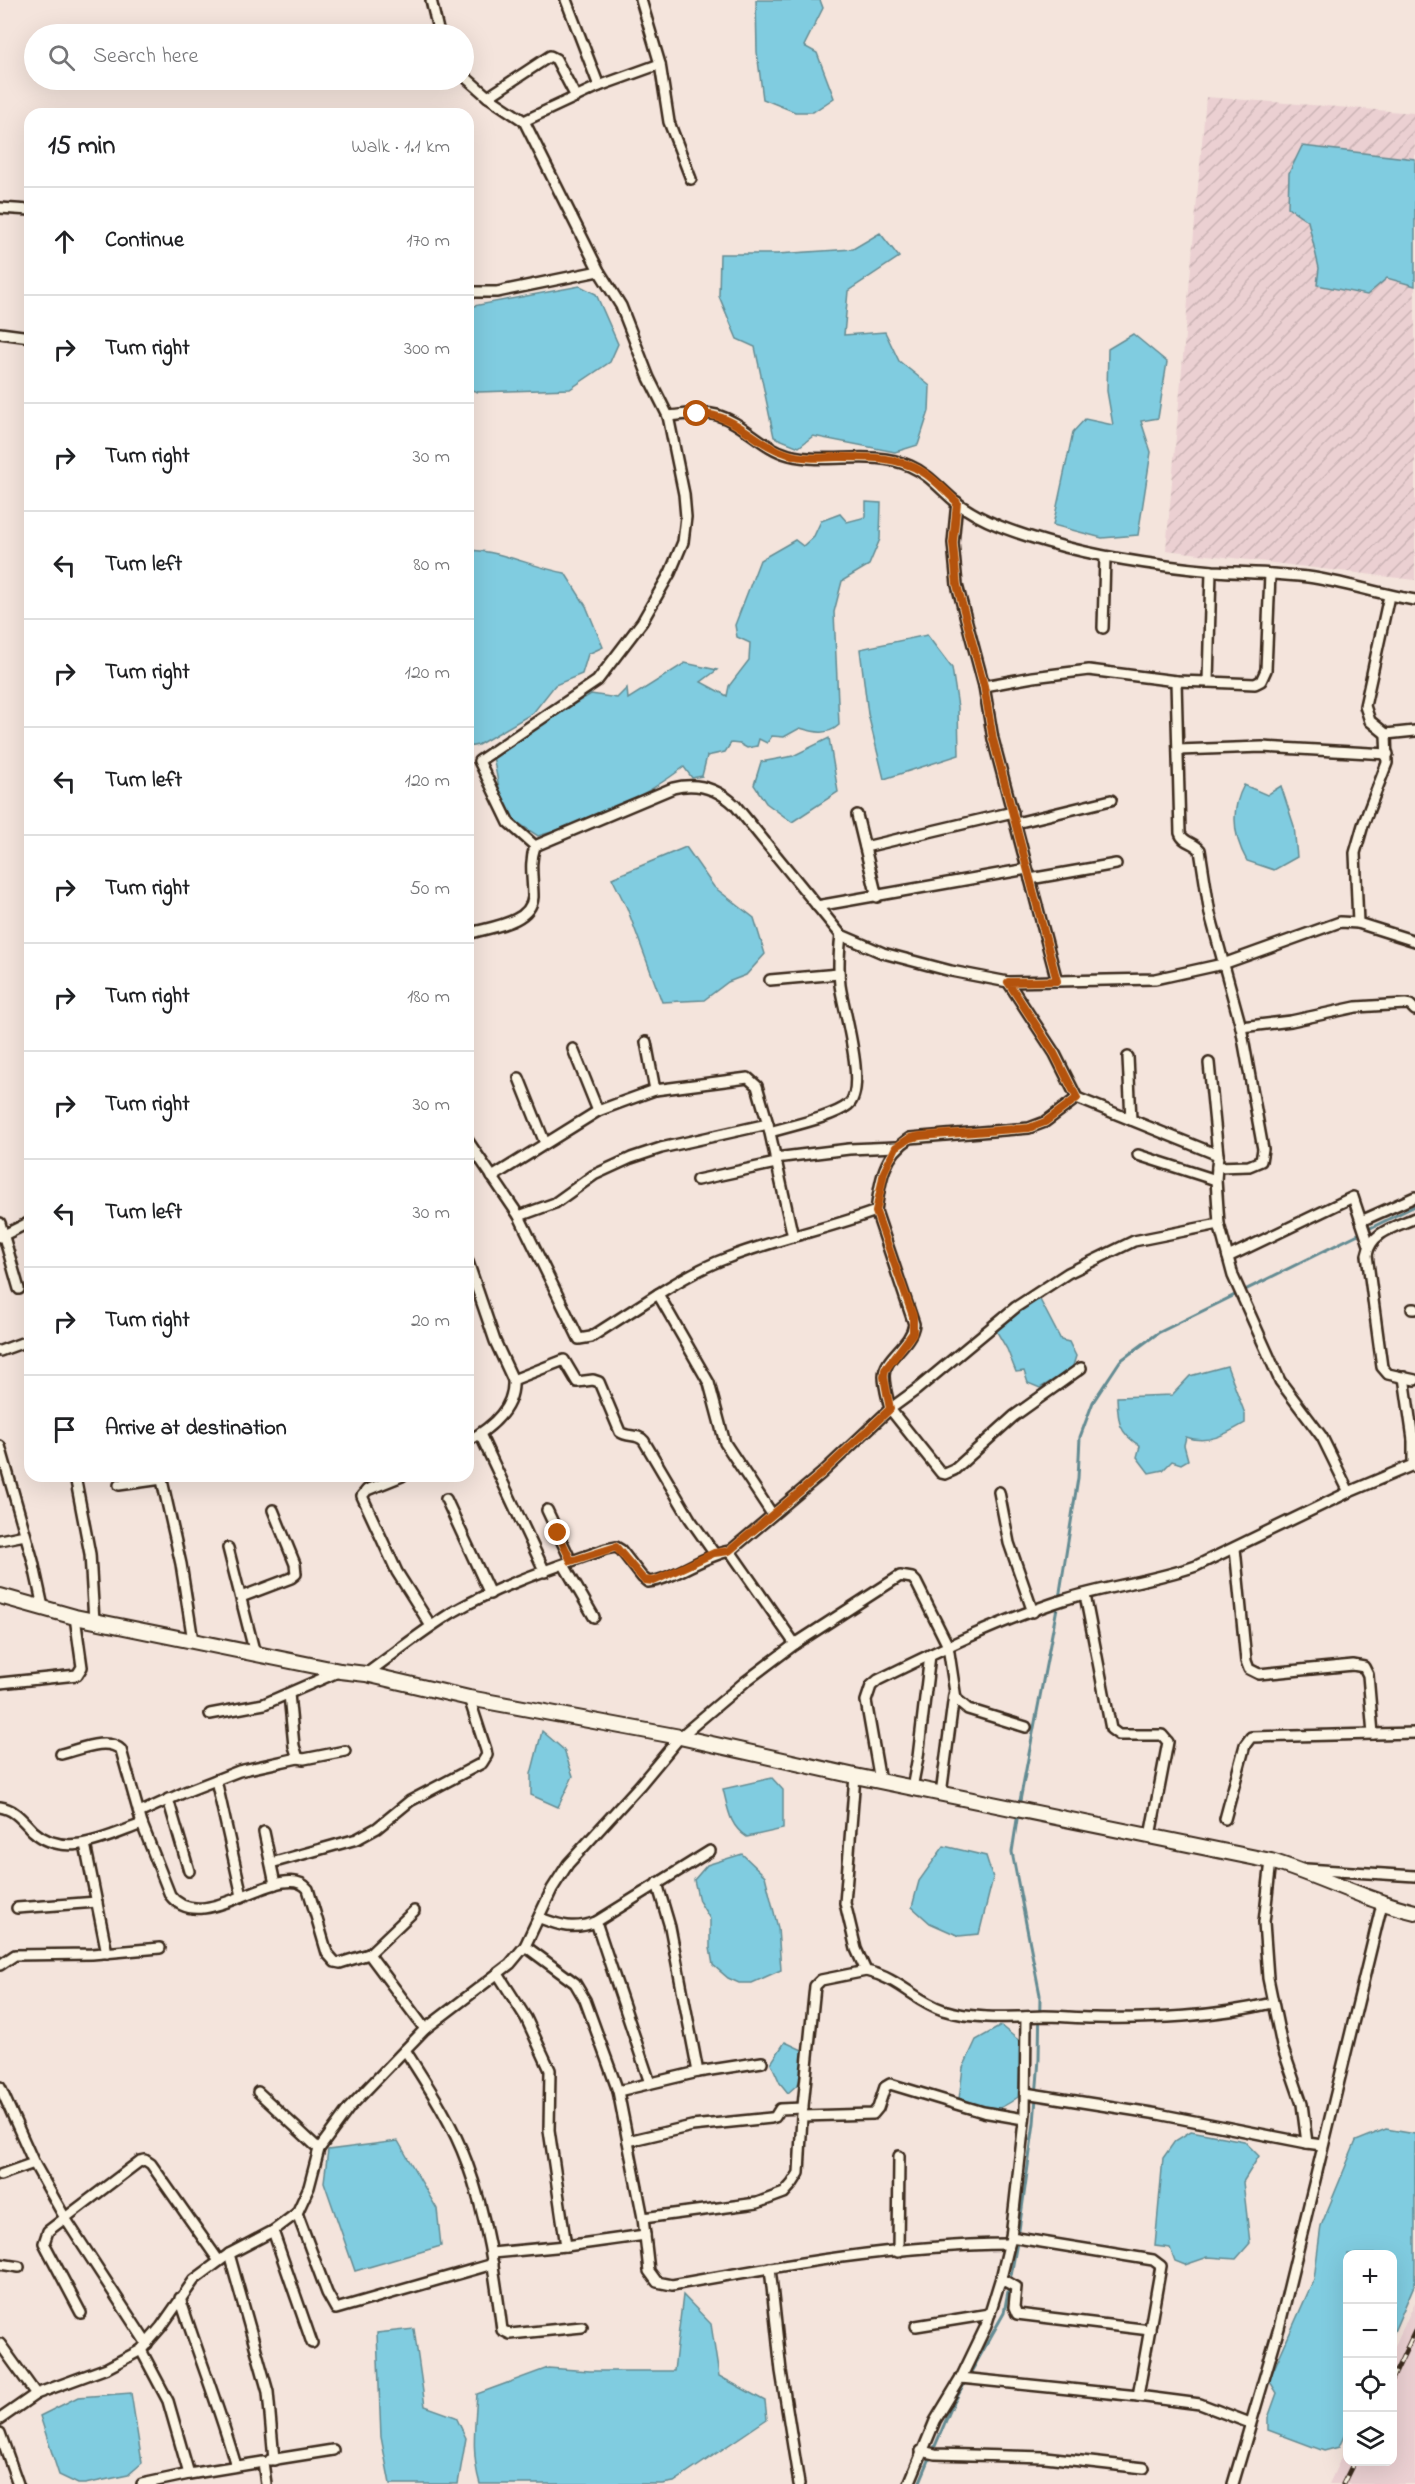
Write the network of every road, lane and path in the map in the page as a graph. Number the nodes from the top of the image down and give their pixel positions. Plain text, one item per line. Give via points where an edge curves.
1 (431, 0) edge
2 (566, 0) edge
3 (641, 0) edge
4 (437, 24) edge
5 (660, 64) junction
6 (474, 85) edge
7 (599, 86) junction
8 (488, 97) junction
9 (576, 97) junction
10 (524, 121) junction
11 (691, 179) dead end
12 (0, 208) edge
13 (24, 210) edge
14 (599, 271) junction
15 (474, 292) edge
16 (0, 333) edge
17 (24, 337) edge
18 (668, 416) junction
19 (957, 502) junction
20 (1105, 556) junction
21 (1211, 571) junction
22 (1269, 574) junction
23 (1389, 596) junction
24 (1415, 600) edge
25 (1103, 628) dead end
26 (1176, 681) junction
27 (1208, 682) junction
28 (984, 686) junction
29 (1415, 731) edge
30 (1386, 734) junction
31 (1178, 750) junction
32 (1388, 754) junction
33 (474, 761) edge
34 (479, 761) junction
35 (1111, 800) dead end
36 (1013, 812) junction
37 (857, 815) dead end
38 (1016, 823) junction
39 (535, 846) junction
40 (865, 847) junction
41 (1116, 864) dead end
42 (1028, 869) junction
43 (1030, 879) junction
44 (877, 897) junction
45 (817, 906) junction
46 (1358, 923) junction
47 (474, 932) edge
48 (841, 935) junction
49 (1415, 941) edge
50 (1223, 964) junction
51 (839, 974) junction
52 (770, 980) dead end
53 (1057, 981) junction
54 (1008, 982) junction
55 (1415, 1010) edge
56 (1241, 1027) junction
57 (646, 1042) dead end
58 (573, 1049) dead end
59 (1128, 1057) dead end
60 (1209, 1063) dead end
61 (519, 1078) dead end
62 (656, 1090) junction
63 (1077, 1098) junction
64 (597, 1111) junction
65 (1131, 1120) junction
66 (769, 1128) junction
67 (544, 1143) junction
68 (896, 1147) junction
69 (474, 1151) edge
70 (1138, 1155) dead end
71 (1218, 1155) junction
72 (776, 1161) junction
73 (1217, 1167) junction
74 (492, 1177) junction
75 (697, 1180) dead end
76 (1216, 1180) junction
77 (1415, 1197) edge
78 (876, 1212) junction
79 (519, 1216) junction
80 (1415, 1218) edge
81 (1361, 1221) junction
82 (0, 1223) edge
83 (24, 1224) edge
84 (1219, 1224) junction
85 (2, 1236) edge
86 (793, 1237) junction
87 (1369, 1245) junction
88 (1228, 1257) junction
89 (474, 1280) edge
90 (19, 1289) dead end
91 (658, 1294) junction
92 (24, 1342) edge
93 (0, 1351) edge
94 (1081, 1368) dead end
95 (1404, 1377) junction
96 (513, 1380) junction
97 (1415, 1380) edge
98 (890, 1409) junction
99 (480, 1434) junction
100 (474, 1437) edge
101 (1414, 1438) edge
102 (0, 1446) edge
103 (1414, 1466) edge
104 (76, 1482) edge
105 (135, 1482) edge
106 (162, 1482) edge
107 (382, 1482) edge
108 (119, 1485) dead end
109 (999, 1492) dead end
110 (1349, 1492) junction
111 (446, 1499) dead end
112 (273, 1510) dead end
113 (547, 1510) dead end
114 (772, 1514) junction
115 (25, 1535) junction
116 (0, 1540) edge
117 (228, 1548) dead end
118 (1235, 1548) junction
119 (729, 1551) junction
120 (714, 1553) junction
121 (568, 1563) junction
122 (545, 1572) junction
123 (490, 1594) junction
124 (1085, 1595) junction
125 (0, 1596) edge
126 (241, 1597) junction
127 (43, 1606) junction
128 (1033, 1612) junction
129 (75, 1617) junction
130 (594, 1617) dead end
131 (94, 1621) junction
132 (431, 1626) junction
133 (193, 1641) junction
134 (795, 1644) junction
135 (948, 1646) junction
136 (255, 1654) junction
137 (930, 1655) junction
138 (340, 1671) junction
139 (366, 1674) junction
140 (0, 1683) edge
141 (954, 1693) junction
142 (289, 1694) junction
143 (469, 1698) junction
144 (210, 1714) dead end
145 (1026, 1727) dead end
146 (1415, 1733) edge
147 (1373, 1734) junction
148 (680, 1737) junction
149 (345, 1751) dead end
150 (61, 1754) dead end
151 (298, 1758) junction
152 (855, 1776) junction
153 (216, 1780) junction
154 (880, 1781) junction
155 (912, 1788) junction
156 (941, 1794) junction
157 (168, 1800) junction
158 (0, 1807) edge
159 (139, 1813) junction
160 (1225, 1819) dead end
161 (142, 1824) junction
162 (264, 1832) dead end
163 (1150, 1836) junction
164 (85, 1844) junction
165 (710, 1851) dead end
166 (1271, 1861) junction
167 (271, 1863) junction
168 (1297, 1869) junction
169 (189, 1871) dead end
170 (1415, 1876) edge
171 (657, 1882) junction
172 (276, 1884) junction
173 (242, 1896) junction
174 (97, 1902) junction
175 (1382, 1904) junction
176 (17, 1908) dead end
177 (414, 1911) dead end
178 (1415, 1912) edge
179 (540, 1918) junction
180 (596, 1922) junction
181 (525, 1946) junction
182 (160, 1948) dead end
183 (107, 1953) junction
184 (369, 1954) junction
185 (0, 1965) edge
186 (866, 1971) junction
187 (498, 1974) junction
188 (1272, 2003) junction
189 (1035, 2017) junction
190 (425, 2030) junction
191 (405, 2050) junction
192 (762, 2062) dead end
193 (698, 2072) junction
194 (651, 2083) junction
195 (0, 2087) edge
196 (618, 2091) junction
197 (258, 2092) dead end
198 (1028, 2093) junction
199 (802, 2112) junction
200 (1024, 2119) junction
201 (628, 2141) junction
202 (1307, 2144) junction
203 (1322, 2145) junction
204 (319, 2150) junction
205 (899, 2156) dead end
206 (34, 2163) junction
207 (0, 2175) edge
208 (297, 2213) junction
209 (65, 2218) junction
210 (644, 2218) junction
211 (273, 2230) junction
212 (645, 2235) junction
213 (1014, 2240) junction
214 (566, 2246) junction
215 (898, 2252) junction
216 (492, 2253) junction
217 (229, 2254) junction
218 (219, 2261) junction
219 (493, 2264) junction
220 (0, 2265) edge
221 (19, 2267) dead end
222 (770, 2268) junction
223 (1006, 2281) junction
224 (180, 2298) junction
225 (81, 2313) dead end
226 (990, 2314) junction
227 (916, 2326) dead end
228 (582, 2327) dead end
229 (1150, 2330) junction
230 (312, 2343) dead end
231 (0, 2344) edge
232 (144, 2347) junction
233 (963, 2379) junction
234 (36, 2394) junction
235 (1138, 2396) junction
236 (0, 2419) edge
237 (1250, 2423) junction
238 (0, 2433) edge
239 (333, 2450) dead end
240 (928, 2452) junction
241 (274, 2460) junction
242 (263, 2462) junction
243 (236, 2466) junction
244 (1144, 2468) dead end
245 (189, 2474) junction
246 (18, 2484) edge
247 (142, 2484) edge
248 (266, 2484) edge
249 (799, 2484) edge
250 (909, 2484) edge
251 (1233, 2484) edge

1 - 4 street
2 - 7 street
3 - 5 street
5 - 7 street
5 - 11 street via 669,122
6 - 8 street
7 - 9 street
8 - 9 street via 550,56 556,59
8 - 10 street
9 - 10 street
10 - 14 street
12 - 13 street
14 - 15 street via 497,292
14 - 18 street via 621,306
16 - 17 street
18 - 19 street via 717,415 788,454 892,459 924,472
18 - 34 street via 686,517 683,542 670,573 642,622 597,681
19 - 20 street via 1008,529
19 - 28 street via 953,543 957,585
20 - 21 street
20 - 25 street
21 - 22 street
21 - 27 street
22 - 23 street via 1310,578
22 - 27 street via 1266,670 1261,681
23 - 24 street
23 - 30 street via 1365,699 1367,715
26 - 27 street
26 - 28 street via 1089,670
26 - 31 street
28 - 36 street via 993,739
29 - 30 street
30 - 32 street
31 - 32 street via 1262,747
31 - 50 street via 1180,833 1200,850
32 - 46 street via 1355,853
33 - 34 street
34 - 39 street via 509,823
35 - 38 street
36 - 38 street
36 - 40 street
37 - 40 street
38 - 42 street
39 - 45 street via 673,788 702,786 735,805
39 - 47 street via 531,868 533,897 525,914
40 - 44 street
41 - 43 street
42 - 43 street
42 - 44 street
43 - 53 street
44 - 45 street
45 - 48 street
46 - 49 street
46 - 50 street via 1340,922
48 - 51 street
48 - 54 street via 894,956
50 - 53 street via 1155,979
50 - 56 street
51 - 52 street
51 - 66 street via 855,1069 855,1095 837,1111
53 - 54 street
54 - 63 street via 1054,1053
55 - 56 street via 1405,1004 1356,1007
56 - 73 street via 1263,1156 1256,1165
57 - 62 street
58 - 64 street
59 - 65 street
60 - 71 street
61 - 67 street
62 - 64 street
62 - 66 street via 748,1078 757,1086
63 - 65 street
63 - 68 street via 1045,1122 1029,1128 920,1136
64 - 67 street
65 - 71 street
66 - 72 street
66 - 79 street via 661,1148 632,1158 594,1175 555,1203
67 - 74 street
68 - 72 street via 849,1149
68 - 78 street via 884,1172
69 - 74 street
70 - 76 street
71 - 73 street
72 - 75 street
72 - 86 street
73 - 76 street
74 - 79 street
76 - 84 street
77 - 81 street
78 - 86 street
78 - 98 street via 914,1324 908,1342 885,1370
79 - 91 street via 579,1339 591,1337
80 - 87 street via 1380,1233
81 - 87 street
81 - 88 street via 1353,1197
82 - 85 street
83 - 85 street
84 - 88 street
84 - 98 street via 1134,1241 1068,1273 1016,1307
85 - 90 street
86 - 91 street via 727,1257
87 - 95 street via 1367,1255 1382,1367 1388,1374
88 - 110 street via 1280,1381 1322,1437
89 - 96 street
91 - 114 street via 709,1383 725,1443
92 - 93 street
94 - 98 street via 1014,1416 945,1474
95 - 97 street
95 - 101 street
96 - 99 street via 514,1392 505,1410
96 - 120 street via 564,1360 578,1382 599,1382 620,1432 644,1441
98 - 114 street
99 - 100 street
99 - 122 street
101 - 103 street
102 - 115 street
103 - 110 street
104 - 131 street via 90,1554
105 - 108 street
106 - 133 street
107 - 132 street via 362,1496 397,1572
109 - 128 street via 1009,1543
110 - 118 street
111 - 123 street
112 - 126 street via 296,1574
113 - 121 street
114 - 119 street
115 - 116 street
115 - 127 street
117 - 126 street
118 - 124 street via 1174,1574
118 - 147 street via 1249,1669 1259,1674 1364,1667
119 - 120 street
119 - 134 street
120 - 121 street via 648,1581 616,1547
121 - 122 street
121 - 130 street
122 - 123 street
123 - 132 street
124 - 128 street
124 - 163 street via 1111,1729 1119,1735 1162,1735 1168,1743
125 - 127 main road
126 - 136 street
127 - 129 main road
128 - 135 street
129 - 131 main road
129 - 140 street via 80,1673
131 - 133 main road
132 - 139 street
133 - 136 main road
134 - 135 street via 905,1576 916,1582
134 - 148 street
135 - 137 street
135 - 141 street
136 - 138 main road
137 - 154 street via 878,1680 868,1691 866,1701
137 - 155 street
138 - 139 main road
138 - 142 street
139 - 143 main road
141 - 145 street via 968,1709
141 - 156 street
142 - 144 street via 254,1707
142 - 151 street
143 - 148 main road
143 - 167 street via 486,1750 482,1763 410,1801 357,1839
146 - 147 street
147 - 160 street via 1251,1737 1245,1745
148 - 152 main road
148 - 179 street via 568,1864
149 - 151 street
150 - 159 street via 102,1744 117,1746
151 - 153 street
152 - 154 main road
152 - 186 street via 845,1903 856,1949
153 - 157 street
153 - 173 street
154 - 155 main road
155 - 156 main road
156 - 163 main road
157 - 159 street
157 - 169 street
158 - 164 street via 14,1812 47,1841 69,1846
159 - 161 street
161 - 164 street
161 - 173 street via 175,1902 192,1910 204,1909
162 - 167 street
163 - 166 main road
164 - 174 street
165 - 171 street
166 - 168 main road
166 - 188 street via 1264,1922
167 - 172 street
168 - 170 street
168 - 175 main road
171 - 180 street
171 - 193 street via 670,1928
172 - 173 street
172 - 184 street via 298,1882 308,1889 327,1953 335,1962
174 - 176 street
174 - 183 street
175 - 178 main road
175 - 203 street
177 - 184 street
179 - 180 street via 570,1928
179 - 181 street
180 - 194 street
181 - 187 street
181 - 196 street via 581,1991
182 - 183 street
183 - 185 street via 15,1955
184 - 190 street
186 - 189 street via 890,1978 942,2010 976,2016
186 - 199 street via 821,1980 814,1986
187 - 190 street
187 - 214 street via 526,2018 550,2070 549,2130
188 - 189 street via 1170,2017
188 - 202 street via 1302,2104
189 - 198 street
190 - 191 street
191 - 204 street via 349,2108
191 - 216 street via 441,2106 467,2163
192 - 193 street
193 - 194 street
194 - 196 street
195 - 206 street
196 - 201 street
197 - 204 street
198 - 200 street
198 - 202 street
199 - 200 street via 873,2114 890,2084 983,2112
199 - 201 street via 780,2109 771,2118 692,2126
199 - 210 street via 799,2173 784,2193 757,2203
200 - 213 street
201 - 210 street
202 - 203 street
203 - 237 street via 1279,2328
204 - 208 street
205 - 215 street
206 - 207 street
206 - 209 street
208 - 211 street
208 - 219 street via 336,2309
209 - 218 street via 145,2160
209 - 225 street via 43,2239
209 - 232 street
210 - 212 street
211 - 217 street
211 - 230 street
212 - 214 street
212 - 222 street via 649,2271 663,2284
213 - 215 street
213 - 223 street
213 - 229 street via 1158,2263 1161,2273
214 - 216 street
215 - 222 street
216 - 219 street
217 - 218 street
217 - 241 street via 268,2392
218 - 224 street via 194,2280
219 - 228 street via 505,2333
220 - 221 street
222 - 249 street
223 - 226 street
223 - 229 street via 1016,2287 1017,2314
224 - 232 street
224 - 243 street
226 - 227 street
226 - 233 street
229 - 235 street
231 - 234 street
232 - 234 street via 107,2368
232 - 245 street via 168,2401
233 - 235 street
233 - 240 street via 935,2421
234 - 236 street
235 - 237 street via 1200,2404
237 - 251 street
238 - 246 street
239 - 241 street
240 - 244 street via 1045,2457
240 - 250 street
241 - 242 street
242 - 243 street
242 - 248 street
243 - 245 street
245 - 247 street

